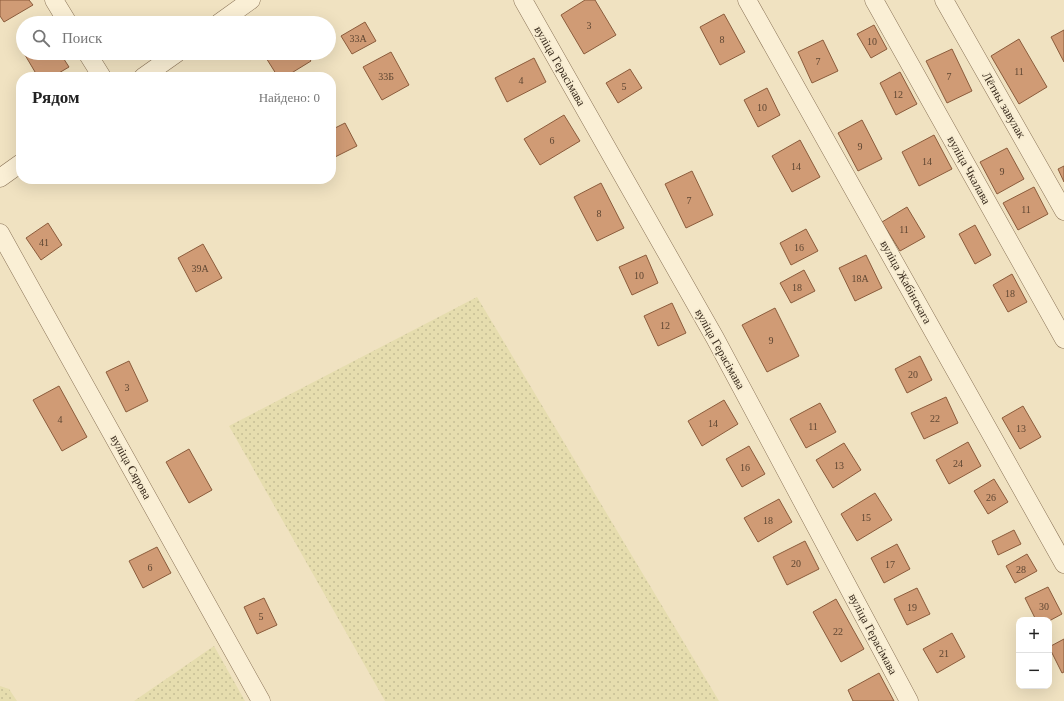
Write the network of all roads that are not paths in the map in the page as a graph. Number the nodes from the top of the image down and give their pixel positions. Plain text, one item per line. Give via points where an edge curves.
1 (54, 0) edge
2 (251, 0) edge
3 (523, 0) edge
4 (747, 0) edge
5 (874, 0) edge
6 (944, 0) edge
7 (64, 16) edge
8 (229, 16) edge
9 (91, 60) edge
10 (167, 60) edge
11 (99, 72) edge
12 (150, 72) edge
13 (16, 167) edge
14 (0, 178) edge
15 (1064, 210) edge
16 (0, 233) edge
17 (1064, 339) edge
18 (1064, 564) edge
19 (261, 701) edge
20 (909, 701) edge

1 - 7 street
2 - 8 street
3 - 20 street, вуліца Герасімава via 715,338
4 - 18 street, вуліца Жабінскага
5 - 17 street, вуліца Чкалава
6 - 15 street, Лётны завулак
9 - 11 street
10 - 12 street
13 - 14 street
16 - 19 street, вуліца Сярова

